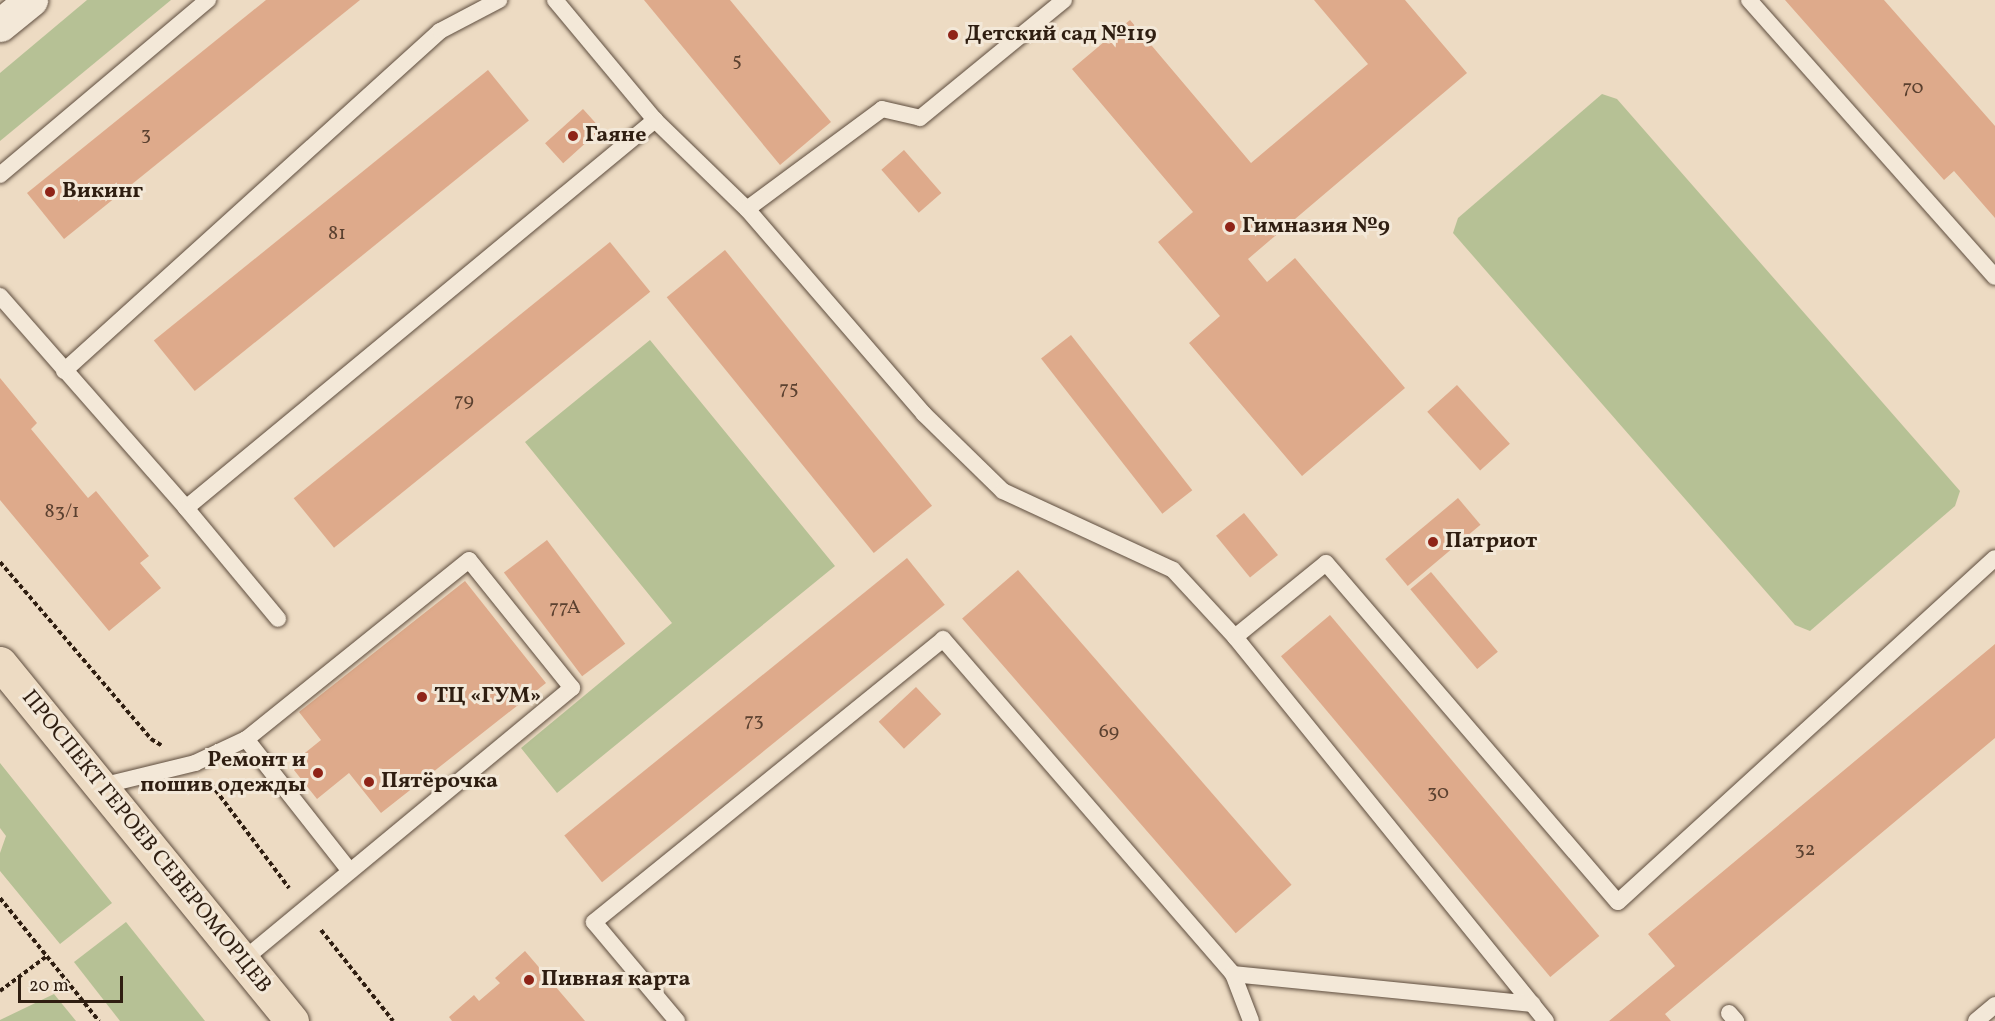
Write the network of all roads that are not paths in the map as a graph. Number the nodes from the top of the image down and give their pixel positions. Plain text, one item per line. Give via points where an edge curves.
1 (31, 0) edge
2 (208, 0) edge
3 (499, 0) edge
4 (555, 0) edge
5 (1064, 0) edge
6 (1749, 0) edge
7 (0, 25) edge
8 (655, 120) junction
9 (0, 175) edge
10 (747, 209) junction
11 (1995, 277) edge
12 (0, 296) edge
13 (64, 371) junction
14 (186, 508) junction
15 (1995, 558) edge
16 (278, 619) dead end
17 (1235, 637) junction
18 (0, 663) edge
19 (246, 740) junction
20 (101, 786) junction
21 (349, 870) junction
22 (243, 960) junction
23 (1233, 974) junction
24 (1532, 1004) junction
25 (1995, 1005) edge
26 (292, 1021) edge
27 (678, 1021) edge
28 (1251, 1021) edge
29 (1546, 1021) edge
30 (1976, 1021) edge

1 - 7 street
2 - 9 lane
3 - 13 lane via 440,31
4 - 8 lane
5 - 10 lane via 920,118 882,109
6 - 11 lane
8 - 10 lane
8 - 14 lane
10 - 17 lane via 924,414 1003,491 1173,570
12 - 13 lane
13 - 14 lane
14 - 16 lane
15 - 17 lane via 1618,902 1326,563
17 - 24 lane
18 - 20 main road, ПРОСПЕКТ ГЕРОЕВ СЕВЕРОМОРЦЕВ
19 - 20 lane via 195,763
19 - 21 lane
19 - 21 lane via 469,560 572,688
20 - 22 main road, ПРОСПЕКТ ГЕРОЕВ СЕВЕРОМОРЦЕВ
21 - 22 lane
22 - 26 main road, ПРОСПЕКТ ГЕРОЕВ СЕВЕРОМОРЦЕВ
23 - 24 lane
23 - 27 lane via 943,639 594,922
23 - 28 lane
24 - 29 lane
25 - 30 lane

